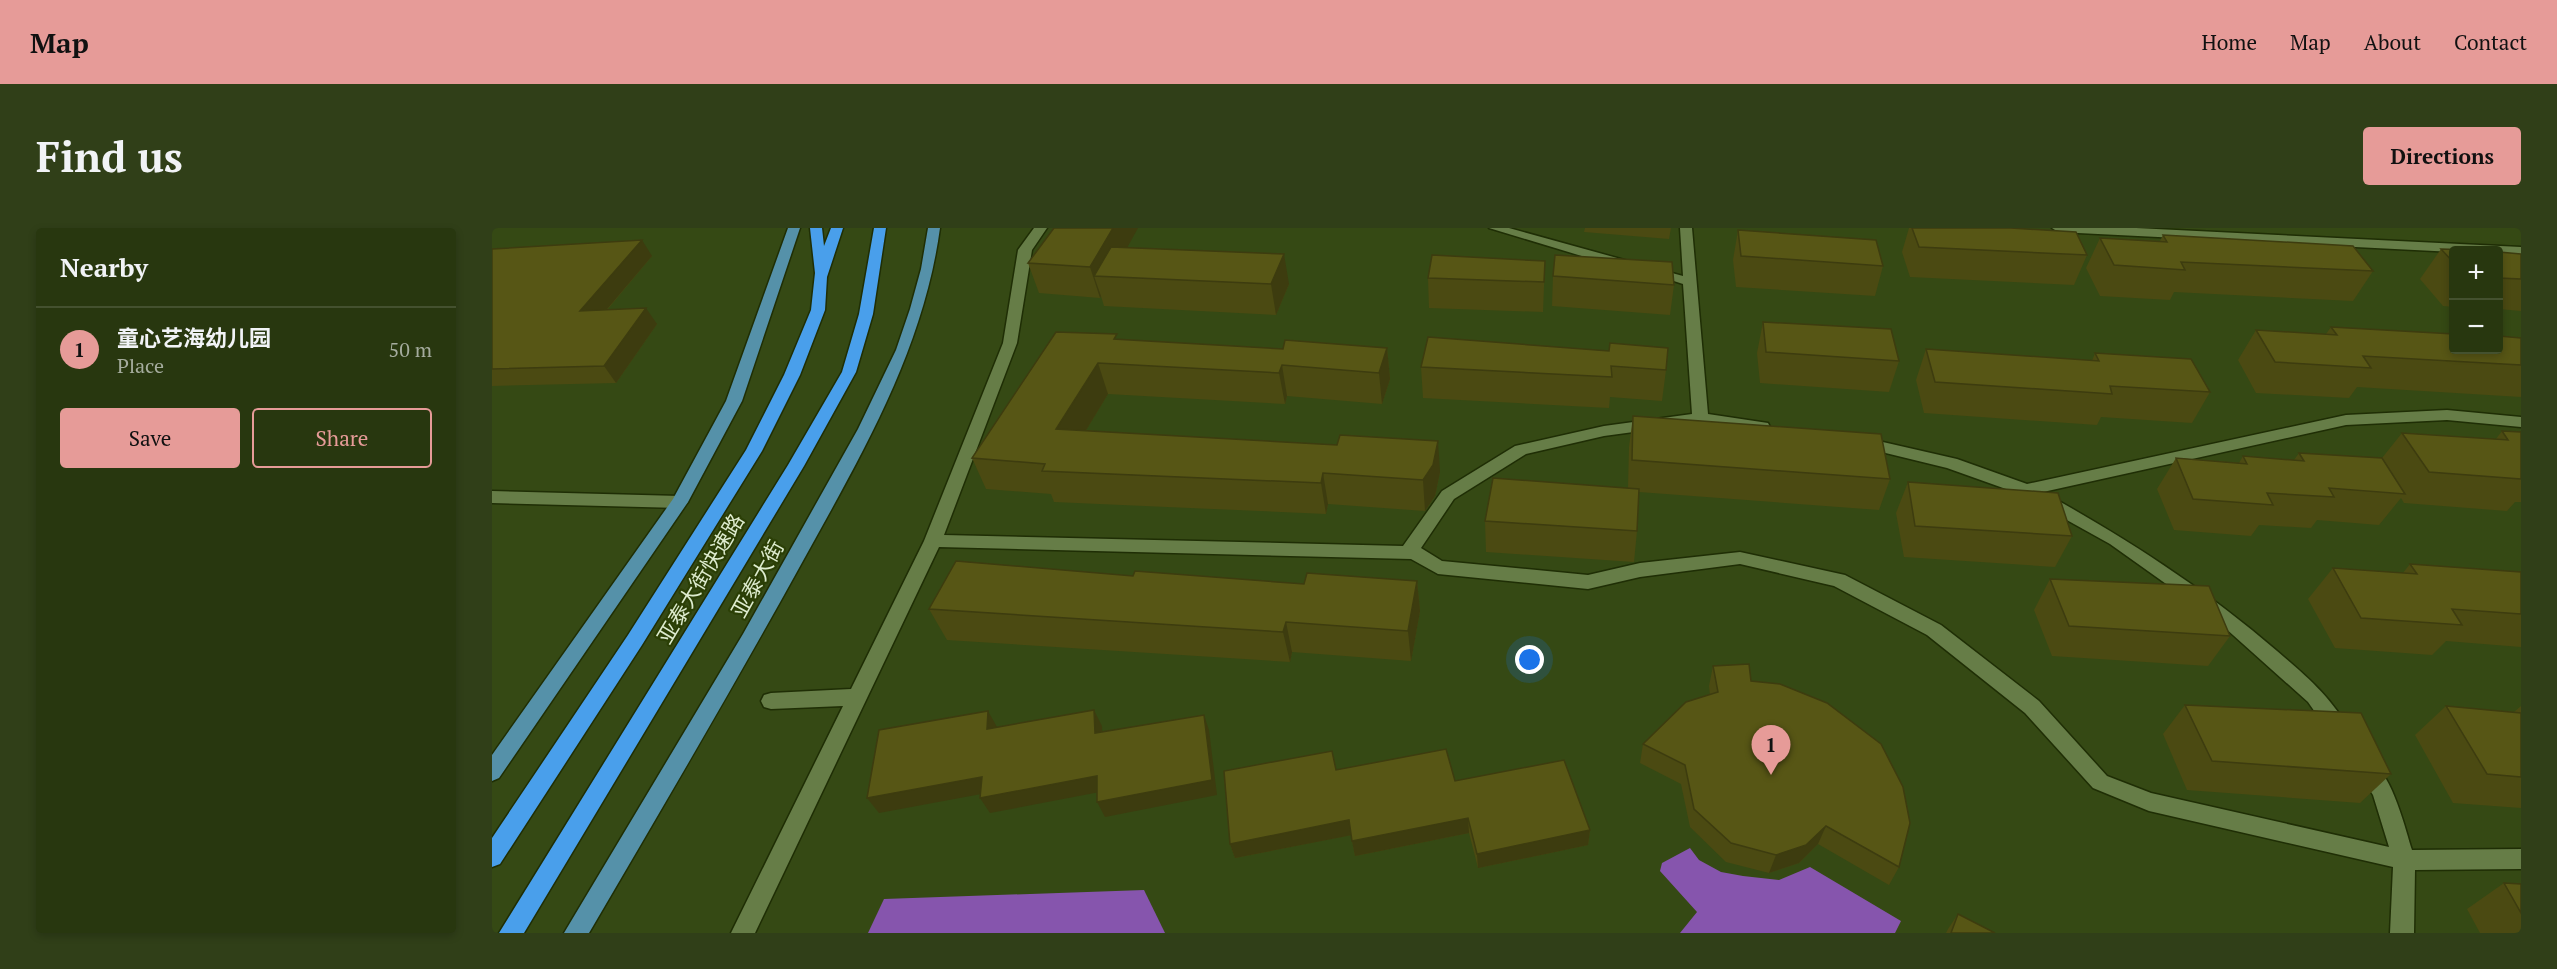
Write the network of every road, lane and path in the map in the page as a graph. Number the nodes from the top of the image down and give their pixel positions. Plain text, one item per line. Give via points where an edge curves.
1 (794, 228) edge
2 (816, 228) edge
3 (837, 228) edge
4 (934, 228) edge
5 (1041, 228) edge
6 (1495, 228) edge
7 (1686, 228) edge
8 (2058, 228) edge
9 (881, 231) edge
10 (2206, 232) edge
11 (2521, 251) edge
12 (820, 277) junction
13 (1690, 282) junction
14 (1700, 418) junction
15 (2521, 422) edge
16 (1780, 429) edge
17 (1848, 439) edge
18 (2026, 490) junction
19 (492, 497) edge
20 (680, 502) junction
21 (933, 541) junction
22 (1410, 550) junction
23 (857, 697) junction
24 (771, 701) dead end
25 (492, 772) edge
26 (492, 857) edge
27 (2404, 860) junction
28 (2521, 860) edge
29 (511, 933) edge
30 (576, 933) edge
31 (743, 933) edge
32 (2402, 933) edge

1 - 20 main road via 734,401
2 - 12 highway
3 - 12 highway, 亚泰大街快速路
4 - 30 main road, 亚泰大街 via 931,263 912,332 848,463 735,668
5 - 21 street via 1025,250 1010,343
6 - 13 street
7 - 13 street
8 - 10 street
9 - 29 highway, 亚泰大街快速路 via 866,314 849,372 796,466
10 - 11 street
12 - 26 highway, 亚泰大街快速路 via 819,310 754,451
13 - 14 street
14 - 16 street
14 - 22 street via 1604,431 1521,450 1448,495
15 - 18 street via 2447,414 2346,420
17 - 18 street via 1951,464
18 - 27 street via 2116,540 2222,613 2315,696 2382,791
19 - 20 street
20 - 25 main road
21 - 22 street via 1408,553
21 - 23 street
22 - 27 street via 1438,567 1588,582 1640,570 1740,558 1839,580 1934,630 2032,707 2100,782 2149,802
23 - 24 street
23 - 31 street
27 - 28 street
27 - 32 street

